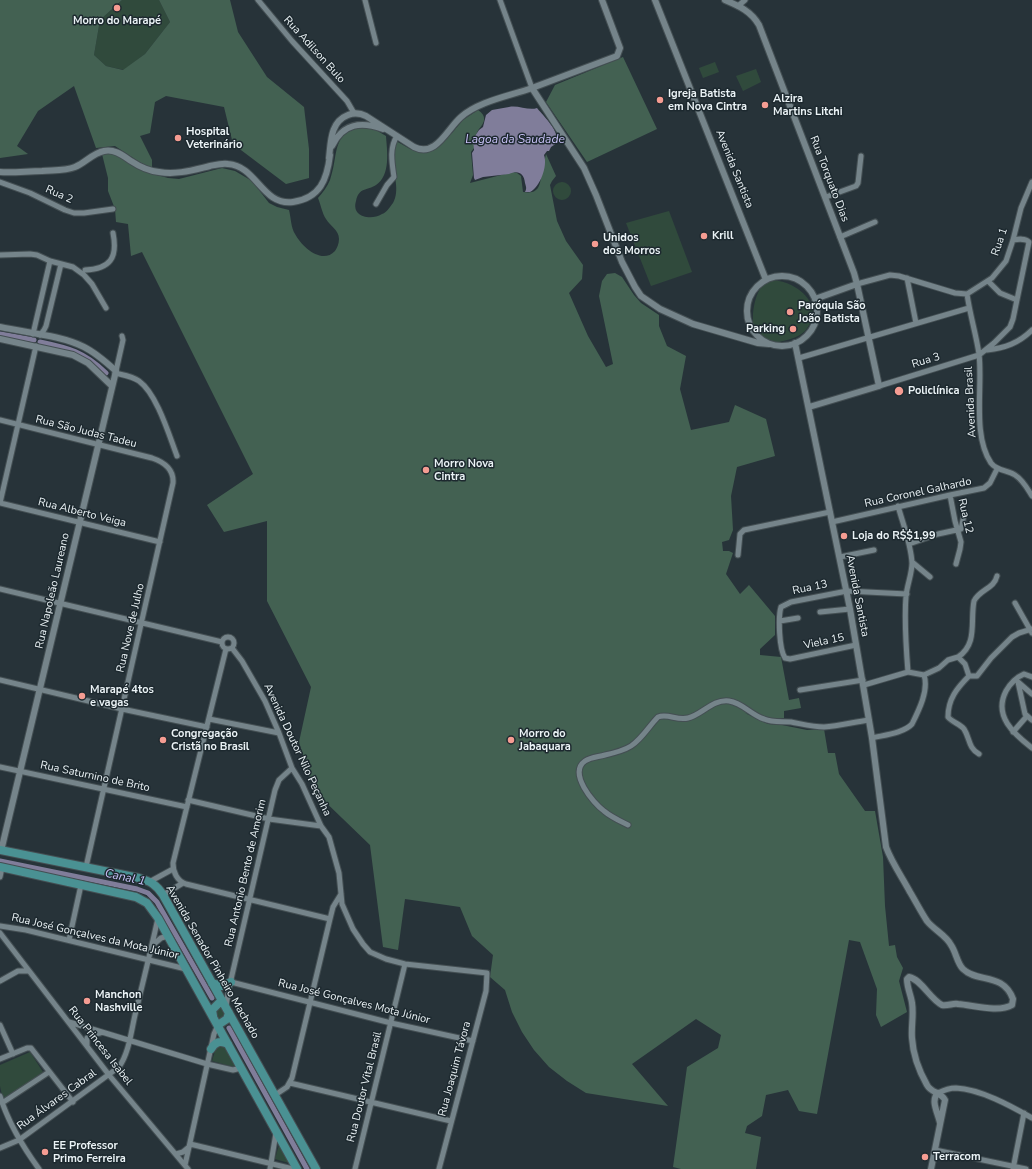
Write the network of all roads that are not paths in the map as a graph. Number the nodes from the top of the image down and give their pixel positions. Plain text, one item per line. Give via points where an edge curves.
1 (258, 0) edge
2 (365, 0) edge
3 (500, 0) edge
4 (602, 0) edge
5 (655, 0) edge
6 (725, 0) edge
7 (745, 0) edge
8 (738, 6) junction
9 (376, 43) dead end
10 (532, 88) junction
11 (354, 113) junction
12 (365, 115) junction
13 (342, 118) junction
14 (358, 124) junction
15 (350, 127) junction
16 (344, 131) junction
17 (394, 135) junction
18 (861, 156) dead end
19 (329, 158) junction
20 (0, 172) edge
21 (0, 182) edge
22 (1032, 182) edge
23 (826, 197) junction
24 (376, 204) dead end
25 (112, 209) dead end
26 (875, 222) dead end
27 (113, 233) dead end
28 (840, 237) junction
29 (1013, 240) junction
30 (0, 255) edge
31 (50, 261) junction
32 (61, 264) junction
33 (85, 270) dead end
34 (907, 278) junction
35 (766, 280) junction
36 (988, 281) junction
37 (857, 284) junction
38 (967, 294) junction
39 (815, 298) junction
40 (1017, 300) junction
41 (106, 308) dead end
42 (969, 308) junction
43 (916, 323) junction
44 (749, 324) junction
45 (0, 327) edge
46 (1032, 330) edge
47 (33, 334) junction
48 (40, 335) junction
49 (122, 336) dead end
50 (740, 337) junction
51 (868, 337) junction
52 (0, 339) edge
53 (795, 343) junction
54 (769, 344) junction
55 (36, 346) junction
56 (986, 350) junction
57 (979, 355) junction
58 (799, 358) junction
59 (116, 372) junction
60 (112, 386) junction
61 (879, 386) junction
62 (809, 407) junction
63 (0, 420) edge
64 (18, 425) junction
65 (98, 446) junction
66 (177, 456) dead end
67 (166, 464) joint
68 (997, 469) junction
69 (950, 494) junction
70 (1032, 496) edge
71 (0, 503) edge
72 (898, 506) junction
73 (830, 512) junction
74 (964, 515) dead end
75 (832, 522) junction
76 (80, 523) junction
77 (957, 530) junction
78 (160, 542) junction
79 (909, 544) junction
80 (874, 550) dead end
81 (738, 555) dead end
82 (840, 557) junction
83 (912, 562) junction
84 (956, 564) dead end
85 (997, 576) dead end
86 (930, 577) dead end
87 (0, 588) edge
88 (846, 591) junction
89 (906, 594) junction
90 (60, 603) junction
91 (1015, 603) dead end
92 (850, 609) junction
93 (820, 612) dead end
94 (798, 618) dead end
95 (780, 620) junction
96 (142, 623) junction
97 (1031, 631) edge
98 (222, 642) junction
99 (856, 645) junction
100 (232, 648) junction
101 (226, 649) junction
102 (958, 657) junction
103 (795, 658) joint
104 (908, 672) junction
105 (924, 675) junction
106 (969, 676) junction
107 (1032, 677) edge
108 (0, 680) edge
109 (1016, 681) junction
110 (863, 682) junction
111 (40, 690) junction
112 (800, 690) dead end
113 (1032, 694) edge
114 (122, 709) junction
115 (1027, 716) junction
116 (209, 719) junction
117 (869, 720) junction
118 (1032, 720) edge
119 (207, 726) junction
120 (1013, 732) junction
121 (279, 733) junction
122 (872, 738) junction
123 (1032, 748) edge
124 (979, 754) dead end
125 (0, 766) edge
126 (292, 768) junction
127 (20, 772) junction
128 (104, 790) junction
129 (188, 800) junction
130 (187, 807) junction
131 (269, 819) junction
132 (628, 825) dead end
133 (321, 826) junction
134 (1, 850) edge
135 (86, 867) junction
136 (1, 868) edge
137 (173, 869) junction
138 (0, 877) edge
139 (151, 881) junction
140 (183, 883) junction
141 (81, 885) junction
142 (342, 894) junction
143 (163, 895) junction
144 (250, 899) junction
145 (158, 918) junction
146 (330, 919) junction
147 (0, 926) edge
148 (0, 932) edge
149 (168, 936) junction
150 (69, 940) junction
151 (152, 946) junction
152 (20, 960) junction
153 (149, 960) junction
154 (405, 964) junction
155 (186, 969) junction
156 (18, 971) junction
157 (29, 971) junction
158 (487, 973) joint
159 (0, 982) edge
160 (212, 983) junction
161 (230, 985) junction
162 (310, 1002) junction
163 (226, 1007) junction
164 (213, 1016) junction
165 (69, 1022) junction
166 (391, 1023) junction
167 (0, 1025) edge
168 (218, 1025) junction
169 (103, 1032) junction
170 (129, 1040) junction
171 (473, 1041) junction
172 (87, 1044) junction
173 (228, 1044) junction
174 (210, 1049) junction
175 (13, 1054) junction
176 (0, 1059) edge
177 (207, 1064) junction
178 (241, 1068) junction
179 (49, 1072) junction
180 (109, 1075) junction
181 (290, 1083) junction
182 (938, 1093) junction
183 (275, 1095) junction
184 (0, 1096) edge
185 (73, 1102) junction
186 (371, 1102) junction
187 (2, 1103) junction
188 (1024, 1113) junction
189 (1032, 1118) edge
190 (451, 1121) junction
191 (940, 1123) junction
192 (276, 1134) junction
193 (19, 1140) junction
194 (190, 1145) junction
195 (0, 1148) edge
196 (935, 1150) junction
197 (176, 1154) junction
198 (270, 1166) edge
199 (186, 1167) edge
200 (1013, 1168) edge
201 (39, 1169) edge
202 (293, 1169) edge
203 (297, 1169) edge
204 (316, 1169) edge
205 (355, 1169) edge
206 (439, 1169) edge
207 (931, 1169) edge
208 (1026, 1169) edge

1 - 11 street, Rua Adilson Bulo via 347,101
2 - 9 street
3 - 10 street
4 - 10 street via 620,48 618,56
5 - 35 street, Avenida Santista
6 - 8 street, Rua Torquato Dias
7 - 8 street
8 - 23 street, Rua Torquato Dias via 751,14 759,25
10 - 17 street via 468,112 434,147 427,150 417,149
10 - 50 street via 584,168 622,262 641,296 660,309 693,324
11 - 12 street
11 - 13 street
11 - 15 street
12 - 14 street
12 - 17 street
13 - 16 street via 340,124
13 - 19 street via 333,131
14 - 15 street
14 - 17 street
15 - 16 street
16 - 19 street via 335,140
17 - 24 street via 394,177
18 - 23 street via 856,186
19 - 20 street via 322,186 316,193 288,202 275,200 245,171 228,164 171,174 140,166 122,154 110,150 99,152 69,169
21 - 25 street, Rua 2 via 74,213
22 - 29 street, Rua 1 via 1021,208
23 - 28 street, Rua Torquato Dias
26 - 28 street
27 - 33 street via 116,245 110,262 98,269
28 - 37 street, Rua Torquato Dias
29 - 36 street, Rua 1 via 1006,261
29 - 40 street, Rua 3 via 1024,239 1029,242
30 - 31 street via 30,254
31 - 32 street
31 - 47 street
32 - 41 street via 73,267 84,275
32 - 48 street via 46,326
34 - 37 street via 890,275
34 - 38 street via 955,293
34 - 43 street
35 - 39 street via 790,277 798,280
35 - 44 street via 752,295 748,314
36 - 38 street, Rua 1
36 - 40 street via 1000,293
37 - 39 street
37 - 51 street, Rua Torquato Dias
38 - 42 street, Avenida Brasil
39 - 53 street via 817,317 814,326 809,334
40 - 56 street, Rua 3 via 1010,327
42 - 43 street
42 - 57 street, Avenida Brasil
43 - 51 street
44 - 50 street via 747,332
44 - 54 street via 756,335
45 - 47 street
46 - 56 street via 1012,345
47 - 48 street
48 - 55 street
48 - 59 street via 84,347 104,360
49 - 59 street, Rua Napoleão Laureano
50 - 54 street
51 - 58 street
51 - 61 street, Rua Torquato Dias
52 - 55 street
53 - 54 street
53 - 58 street, Avenida Santista
55 - 60 street via 81,359
55 - 64 street
56 - 57 street, Rua 3
57 - 61 street, Rua 3
57 - 68 street, Avenida Brasil via 982,438 986,452
58 - 62 street, Avenida Santista
59 - 60 street, Rua Napoleão Laureano
59 - 66 street via 139,381 149,390
60 - 65 street, Rua Napoleão Laureano
61 - 62 street
62 - 73 street, Avenida Santista
63 - 64 street, Rua São Judas Tadeu
64 - 65 street, Rua São Judas Tadeu
64 - 71 street
65 - 67 street, Rua São Judas Tadeu via 152,458
65 - 76 street, Rua Napoleão Laureano
67 - 78 street, Rua Nove de Julho via 173,479
68 - 69 street, Rua Coronel Galhardo via 990,483 984,488
68 - 70 street via 1020,479
69 - 72 street, Rua Coronel Galhardo
69 - 77 street, Rua 12
71 - 76 street, Rua Alberto Veiga
72 - 75 street, Rua Coronel Galhardo
72 - 79 street
73 - 75 street, Avenida Santista
73 - 81 street via 744,530 740,534
74 - 77 street via 961,528
75 - 82 street, Avenida Santista
76 - 78 street, Rua Alberto Veiga
76 - 90 street, Rua Napoleão Laureano
77 - 79 street
77 - 84 street, Rua 12 via 961,542
78 - 96 street, Rua Nove de Julho
79 - 83 street
80 - 82 street
82 - 88 street, Avenida Santista
83 - 86 street
83 - 89 street
85 - 102 street via 994,584 976,596 970,644
87 - 90 street
88 - 89 street, Rua 13
88 - 92 street, Avenida Santista
88 - 95 street, Rua 13 via 783,605
89 - 104 street
90 - 96 street
90 - 111 street, Rua Napoleão Laureano
91 - 97 street
92 - 93 street
92 - 99 street, Avenida Santista
94 - 95 street
95 - 103 street, Rua 13 via 782,654 785,658
96 - 98 street
96 - 114 street, Rua Nove de Julho
97 - 106 street via 1012,637 977,676
98 - 100 street via 230,638 234,642
98 - 101 street
99 - 103 street, Viela 15
99 - 110 street, Avenida Santista
100 - 101 street
100 - 121 street, Avenida Doutor Nilo Peçanha via 256,684
101 - 116 street
102 - 105 street via 948,660 939,668
102 - 106 street via 965,664
104 - 105 street
104 - 110 street
105 - 122 street via 924,691 912,724 902,730
106 - 124 street via 955,690 948,714 950,719 965,730 971,747
107 - 109 street via 1024,674
108 - 111 street
109 - 113 street
109 - 115 street
109 - 120 street via 1004,695 1002,707 1004,718
110 - 112 street
110 - 117 street, Avenida Santista
111 - 114 street
111 - 127 street, Rua Napoleão Laureano
114 - 119 street
114 - 128 street, Rua Nove de Julho
115 - 118 street
115 - 120 street
116 - 119 street
116 - 121 street
117 - 122 street, Avenida Santista
117 - 132 street via 824,727 771,721 762,719 740,704 728,701 715,704 686,719 658,717 632,746 589,758 580,766 579,778 594,802 604,812
119 - 129 street
120 - 123 street
121 - 126 street, Avenida Doutor Nilo Peçanha
122 - 182 street, Avenida Santista via 889,855 927,921 951,944 963,969 1000,983 1014,999 1008,1007 942,1005 931,997 915,978 908,977 913,1010 912,1037 918,1066 928,1086
125 - 127 street, Rua Saturnino de Brito
126 - 131 street, Rua Antonio Bento de Amorim via 279,780
126 - 133 street, Avenida Doutor Nilo Peçanha
127 - 128 street, Rua Saturnino de Brito
127 - 134 street, Rua Napoleão Laureano
128 - 130 street, Rua Saturnino de Brito
128 - 135 street, Rua Nove de Julho
129 - 130 street
129 - 131 street
130 - 137 street
131 - 133 street
131 - 144 street, Rua Antonio Bento de Amorim
133 - 142 street, Avenida Doutor Nilo Peçanha via 329,837
134 - 135 main road, Avenida Senador Pinheiro Machado
135 - 139 main road, Avenida Senador Pinheiro Machado
136 - 138 street
136 - 141 main road
137 - 139 street
137 - 140 street
139 - 143 main road, Avenida Senador Pinheiro Machado
140 - 143 street
140 - 144 street
141 - 145 main road via 136,897 147,903
141 - 150 street
142 - 146 street via 333,907
142 - 154 street, Avenida Doutor Nilo Peçanha via 342,904 363,944 377,956
143 - 160 main road, Avenida Senador Pinheiro Machado
144 - 146 street
144 - 161 street, Rua Antonio Bento de Amorim
145 - 149 main road
145 - 151 street, Rua Álvares Cabral
146 - 162 street
147 - 150 street, Rua José Gonçalves da Mota Júnior
148 - 152 street, Rua Princesa Isabel
149 - 151 street
149 - 155 main road
150 - 153 street, Rua José Gonçalves da Mota Júnior
151 - 153 street, Rua Álvares Cabral
152 - 156 street
152 - 157 street, Rua Princesa Isabel
153 - 155 street, Rua José Gonçalves da Mota Júnior
153 - 170 street, Rua Álvares Cabral
154 - 158 street, Avenida Doutor Nilo Peçanha
154 - 166 street, Rua Doutor Vital Brasil
155 - 164 main road
156 - 157 street
156 - 159 street
157 - 165 street, Rua Princesa Isabel
158 - 171 street, Rua Joaquim Távora via 486,991
160 - 161 main road
160 - 163 main road, Avenida Senador Pinheiro Machado
161 - 162 street, Rua José Gonçalves Mota Júnior
161 - 163 street, Rua Antonio Bento de Amorim
162 - 166 street, Rua José Gonçalves Mota Júnior
162 - 181 street
163 - 164 main road via 212,1010
163 - 168 main road via 227,1019
163 - 183 main road, Avenida Senador Pinheiro Machado
164 - 168 main road
165 - 169 street
165 - 172 street, Rua Princesa Isabel
166 - 171 street, Rua José Gonçalves Mota Júnior
166 - 186 street, Rua Doutor Vital Brasil
167 - 175 street
168 - 173 main road
168 - 174 street
169 - 170 street
169 - 172 street via 90,1035
170 - 177 street
170 - 180 street, Rua Álvares Cabral via 121,1064
171 - 190 street, Rua Joaquim Távora
172 - 180 street, Rua Princesa Isabel
173 - 174 main road via 218,1042
173 - 178 main road
174 - 177 street
175 - 176 street
175 - 179 street via 31,1048
177 - 178 street via 234,1070
177 - 194 street
178 - 192 main road
179 - 185 street
179 - 187 street
180 - 185 street, Rua Álvares Cabral
180 - 197 street, Rua Princesa Isabel
181 - 183 street
181 - 186 street
182 - 188 street via 955,1088 972,1091
182 - 191 street via 934,1096 934,1102
182 - 191 street via 946,1100
183 - 204 main road, Avenida Senador Pinheiro Machado
184 - 187 street
185 - 193 street, Rua Álvares Cabral
186 - 190 street
186 - 205 street, Rua Doutor Vital Brasil
187 - 193 street
188 - 189 street
188 - 200 street
190 - 206 street, Rua Joaquim Távora
191 - 196 street
192 - 198 street
192 - 203 main road
193 - 195 street, Rua Álvares Cabral
193 - 201 street
194 - 197 street via 183,1152
194 - 198 street
194 - 199 street
196 - 200 street
196 - 207 street
197 - 199 street, Rua Princesa Isabel
198 - 202 street
200 - 208 street

